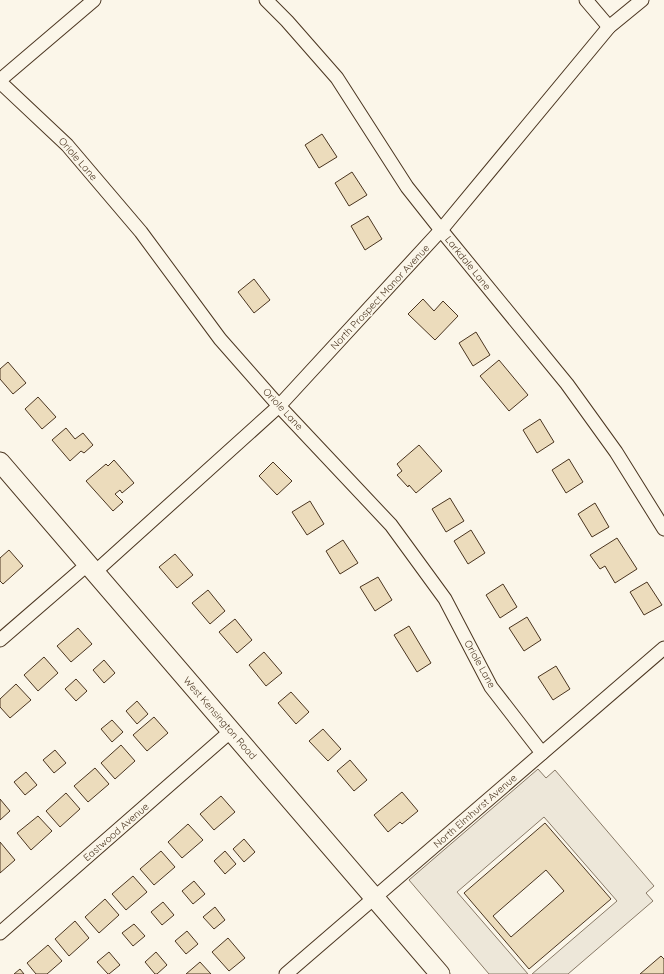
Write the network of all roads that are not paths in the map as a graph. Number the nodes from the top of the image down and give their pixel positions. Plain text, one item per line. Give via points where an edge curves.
1 (94, 0) edge
2 (266, 0) edge
3 (586, 0) edge
4 (642, 0) edge
5 (609, 27) junction
6 (0, 81) edge
7 (441, 230) junction
8 (279, 406) junction
9 (0, 462) edge
10 (664, 529) edge
11 (91, 568) junction
12 (0, 640) edge
13 (664, 648) edge
14 (231, 731) junction
15 (542, 753) junction
16 (375, 898) junction
17 (0, 933) edge
18 (286, 974) edge
19 (440, 974) edge

1 - 6 street
2 - 7 street, Larkdale Lane via 337,78 407,187
3 - 5 street
4 - 5 street, North Prospect Manor Avenue
5 - 7 street, North Prospect Manor Avenue
6 - 8 street, Oriole Lane via 67,145 141,232 220,339
7 - 8 street, North Prospect Manor Avenue
7 - 10 street, Larkdale Lane via 567,384 616,452
8 - 11 street, North Prospect Manor Avenue
8 - 15 street, Oriole Lane via 392,525 445,599 491,687
9 - 11 main road, West Kensington Road
11 - 12 street, North Prospect Manor Avenue
11 - 14 main road, West Kensington Road
13 - 15 street, North Elmhurst Avenue
14 - 16 main road, West Kensington Road
14 - 17 street, Eastwood Avenue
15 - 16 street, North Elmhurst Avenue
16 - 18 street, North Elmhurst Avenue
16 - 19 main road, West Kensington Road

